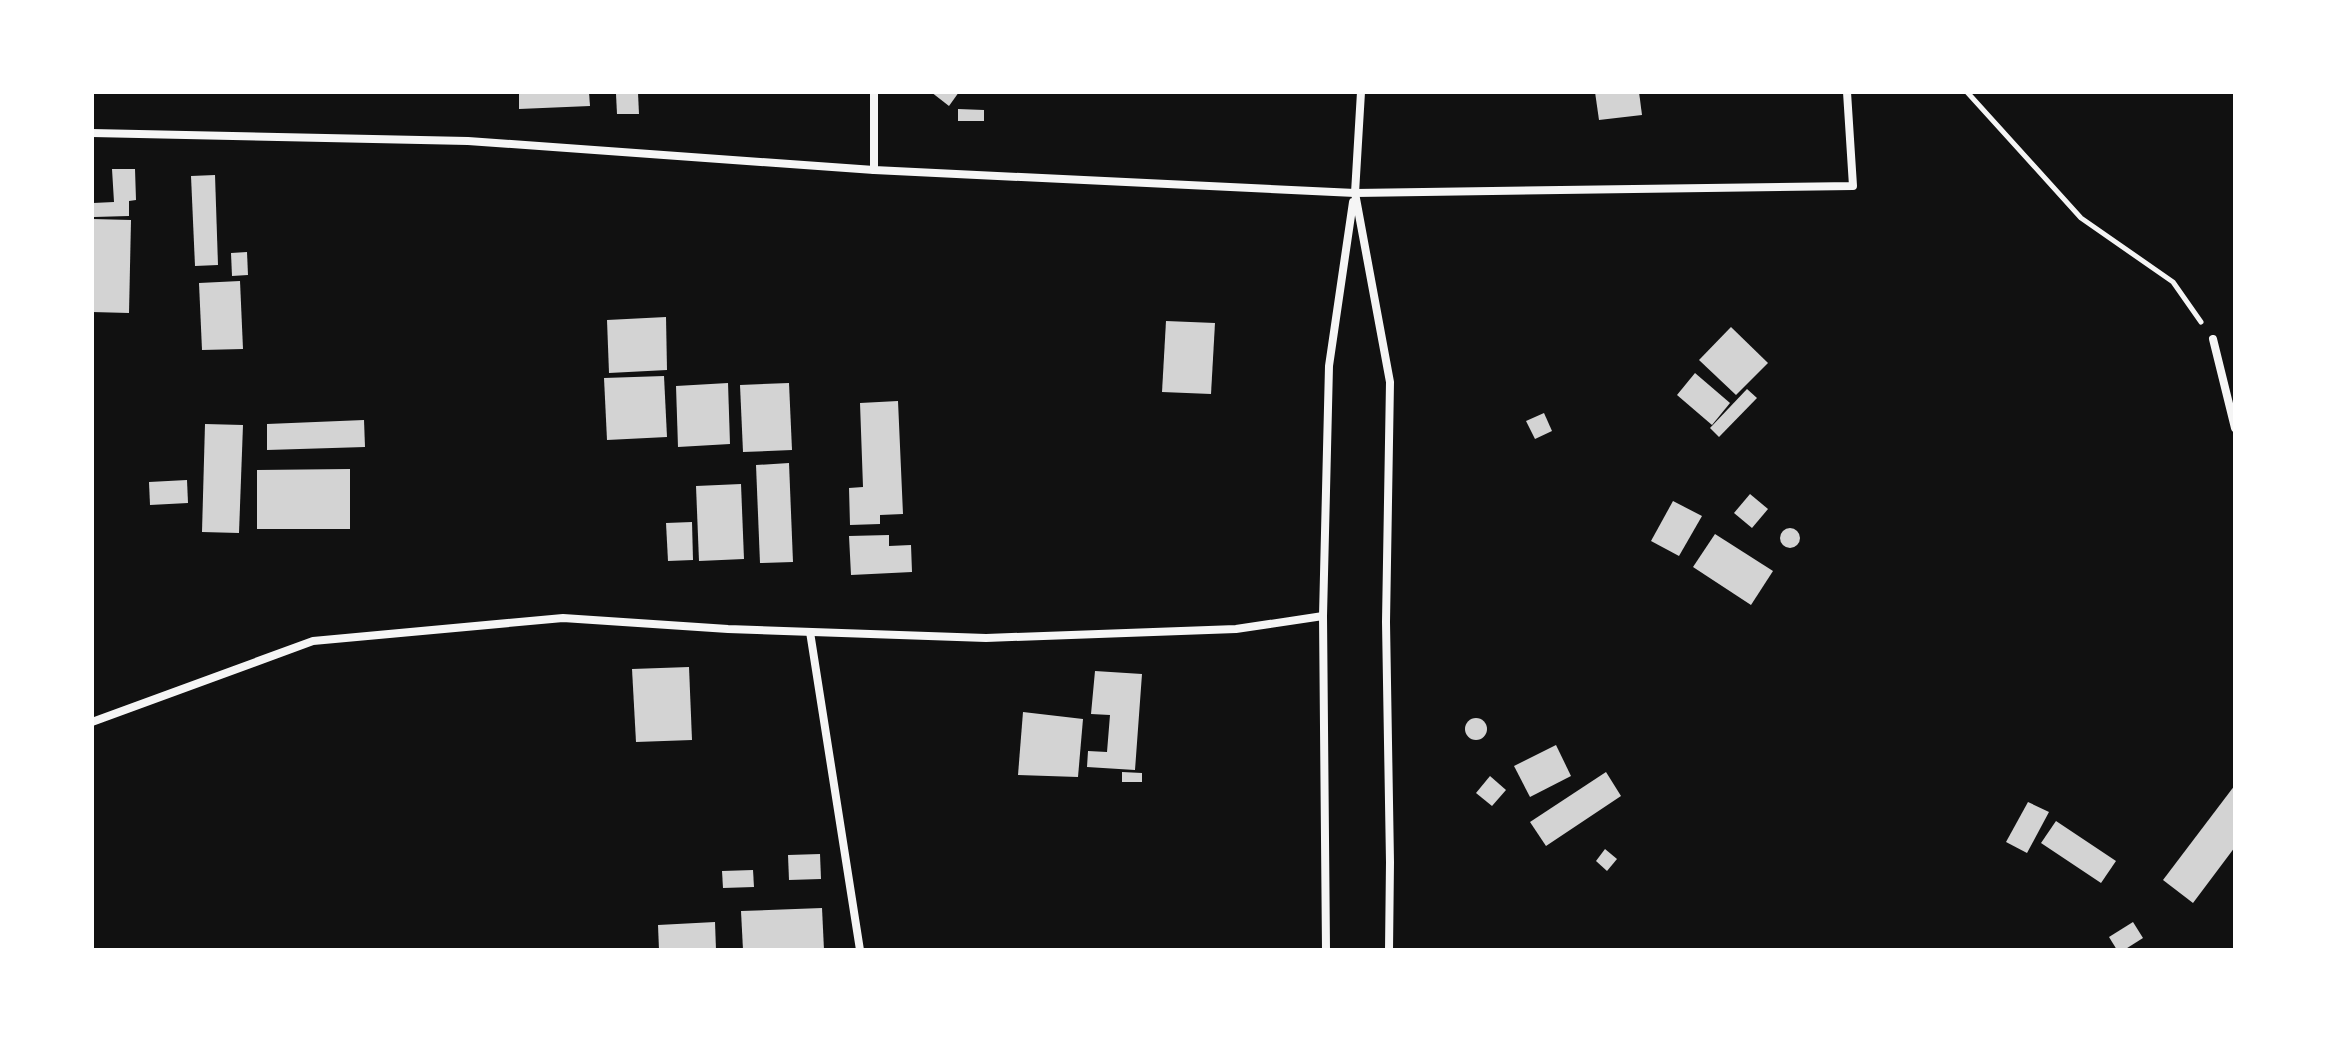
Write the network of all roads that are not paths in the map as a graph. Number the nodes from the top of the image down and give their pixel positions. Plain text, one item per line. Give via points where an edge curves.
1 (874, 92) edge
2 (1361, 92) edge
3 (1847, 92) edge
4 (92, 133) edge
5 (874, 170) junction
6 (1355, 193) junction
7 (2213, 339) road end
8 (2235, 428) edge
9 (1323, 616) junction
10 (810, 632) junction
11 (92, 722) edge
12 (860, 950) edge
13 (1326, 950) edge
14 (1389, 950) edge

1 - 5 street
2 - 6 street
3 - 6 street via 1853,186
4 - 5 street via 468,141
5 - 6 street
6 - 9 street via 1329,366
6 - 14 street via 1390,382
7 - 8 street
9 - 10 street via 1236,629 986,638
9 - 13 street
10 - 11 street via 563,618 313,641
10 - 12 street

